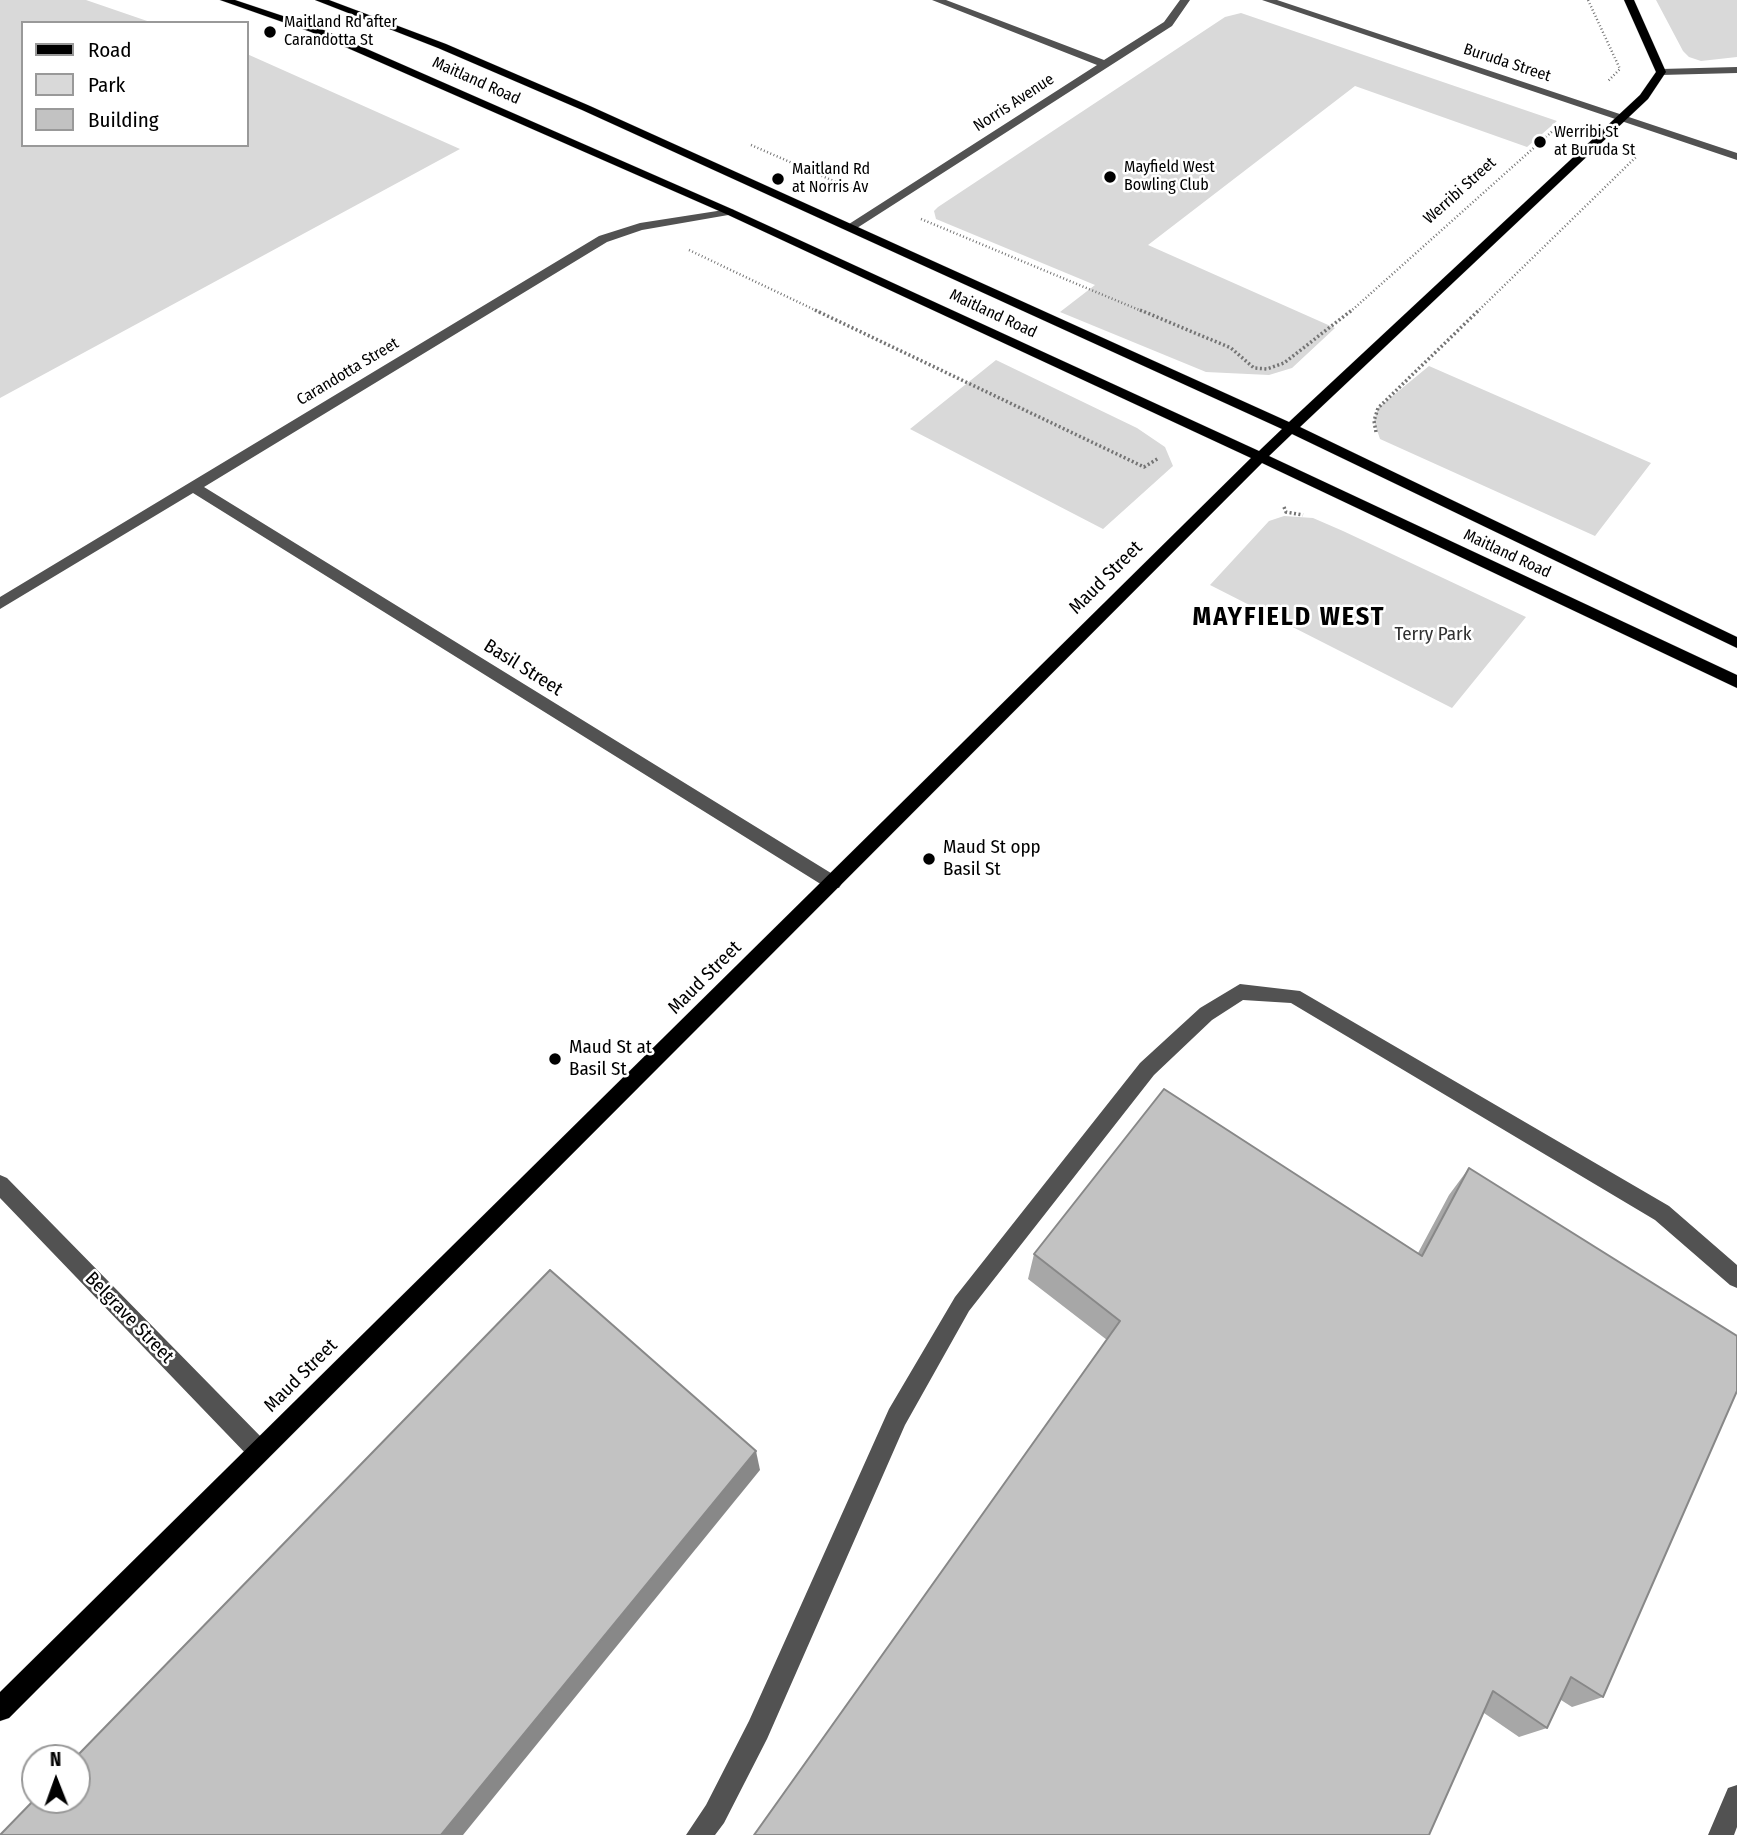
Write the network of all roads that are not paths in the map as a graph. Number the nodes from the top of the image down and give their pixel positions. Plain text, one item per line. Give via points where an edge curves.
1 (225, 0) edge
2 (320, 0) edge
3 (937, 0) edge
4 (1185, 0) edge
5 (1267, 0) edge
6 (1629, 0) edge
7 (1105, 64) junction
8 (1737, 70) edge
9 (1661, 72) junction
10 (1622, 118) junction
11 (1737, 157) edge
12 (730, 212) junction
13 (853, 226) junction
14 (1292, 427) junction
15 (1260, 457) junction
16 (192, 486) junction
17 (0, 604) edge
18 (1737, 643) edge
19 (1737, 682) edge
20 (833, 883) junction
21 (0, 1184) edge
22 (1737, 1278) edge
23 (258, 1450) junction
24 (0, 1709) edge
25 (1737, 1797) edge
26 (699, 1835) edge
27 (1721, 1835) edge

1 - 12 main road, Maitland Road via 315,30
2 - 13 main road, Maitland Road via 442,47
3 - 7 street
4 - 7 street, Norris Avenue via 1168,24
5 - 10 street, Buruda Street
6 - 9 main road
7 - 13 street, Norris Avenue
8 - 9 street
9 - 10 main road via 1655,85
10 - 11 street, Buruda Street
10 - 14 main road
12 - 15 main road, Maitland Road
12 - 16 street, Carandotta Street via 640,227 603,239
13 - 14 main road, Maitland Road
14 - 15 main road, Maud Street
14 - 18 main road, Maitland Road
15 - 19 main road, Maitland Road
15 - 20 main road, Maud Street
16 - 17 street, Carandotta Street
16 - 20 street, Basil Street
20 - 23 main road, Maud Street
21 - 23 street, Belgrave Street
22 - 26 street via 1662,1213 1294,996 1240,992 1206,1014 1147,1069 962,1304 897,1418 758,1730 715,1814
23 - 24 main road, Maud Street
25 - 27 street

